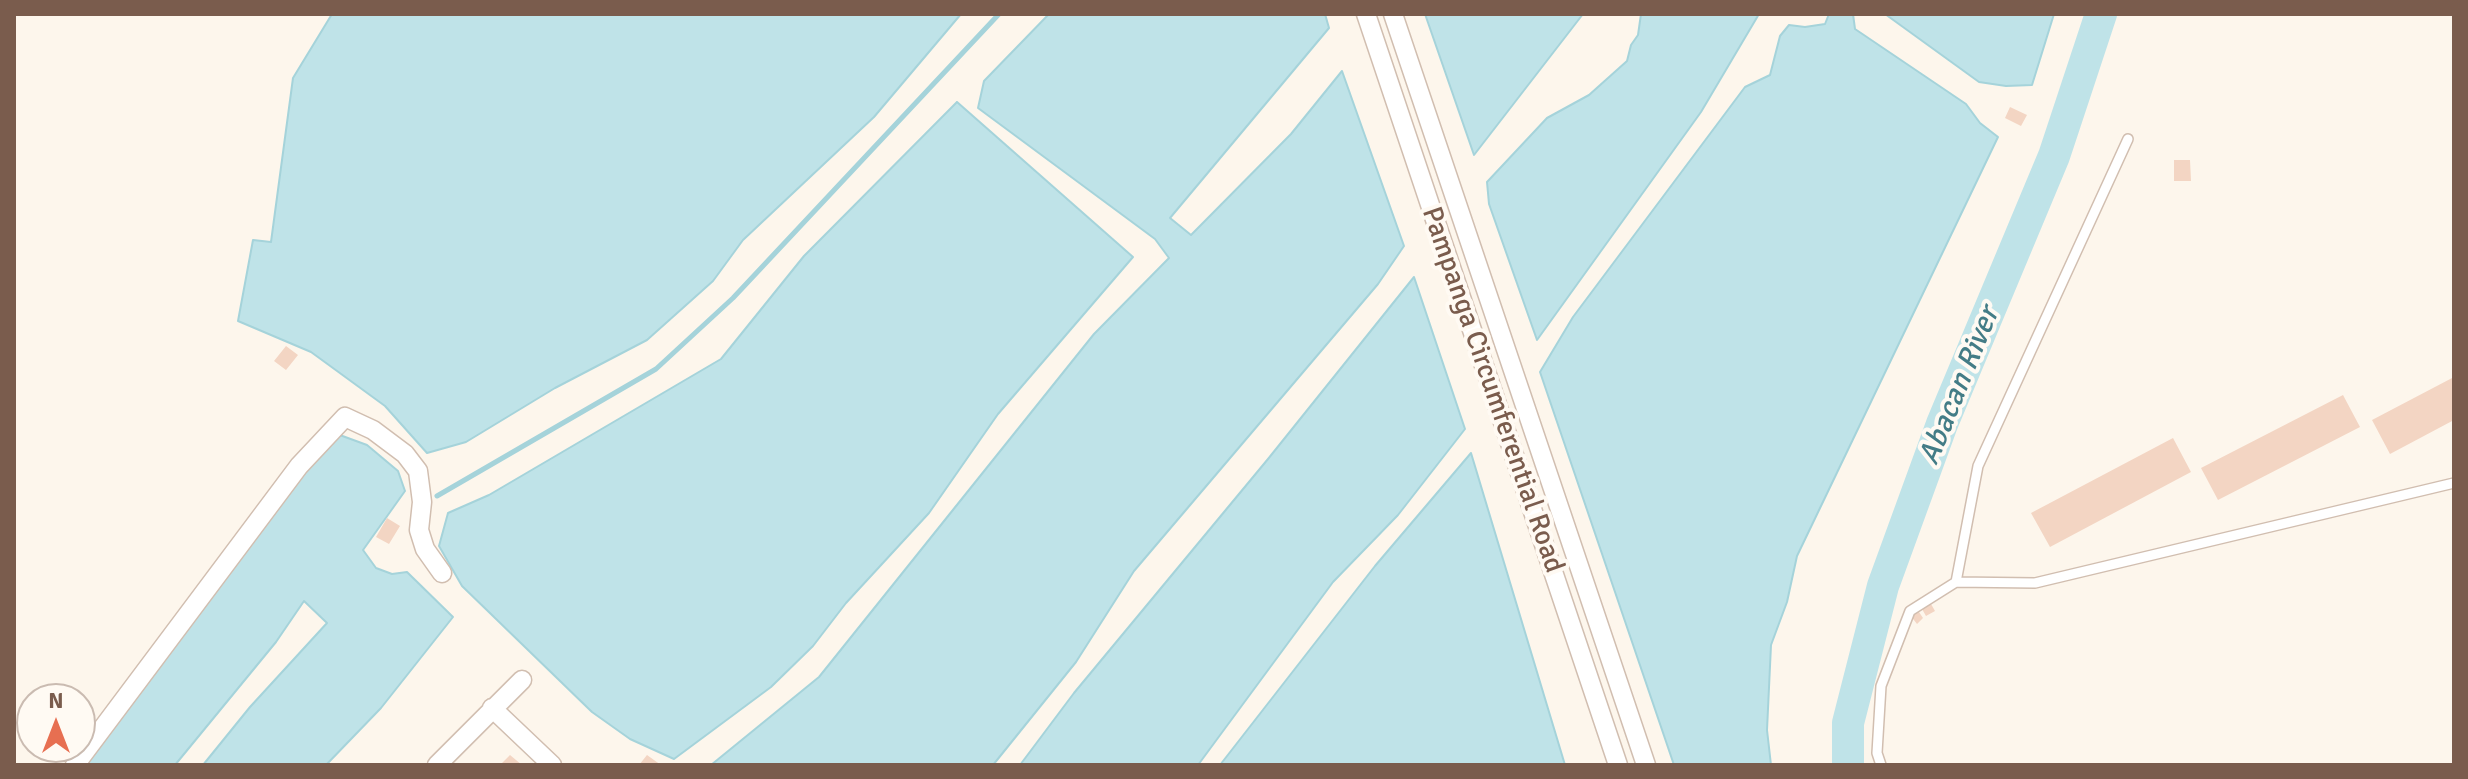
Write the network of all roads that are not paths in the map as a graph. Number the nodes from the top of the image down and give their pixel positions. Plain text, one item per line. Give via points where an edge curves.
1 (1366, 14) edge
2 (1393, 14) edge
3 (2128, 139) dead end
4 (2454, 483) edge
5 (442, 573) dead end
6 (1956, 582) junction
7 (522, 680) dead end
8 (492, 708) junction
9 (75, 765) edge
10 (437, 765) edge
11 (552, 765) edge
12 (1618, 765) edge
13 (1646, 765) edge
14 (1881, 765) edge

1 - 12 street, Pampanga Circumferential Road
2 - 13 street, Pampanga Circumferential Road
3 - 6 lane via 1978,466
4 - 6 lane via 2035,583
5 - 9 street via 419,530 418,471 394,446 345,417 299,466
6 - 14 lane via 1910,611 1881,686
7 - 8 street
8 - 10 street
8 - 11 street

